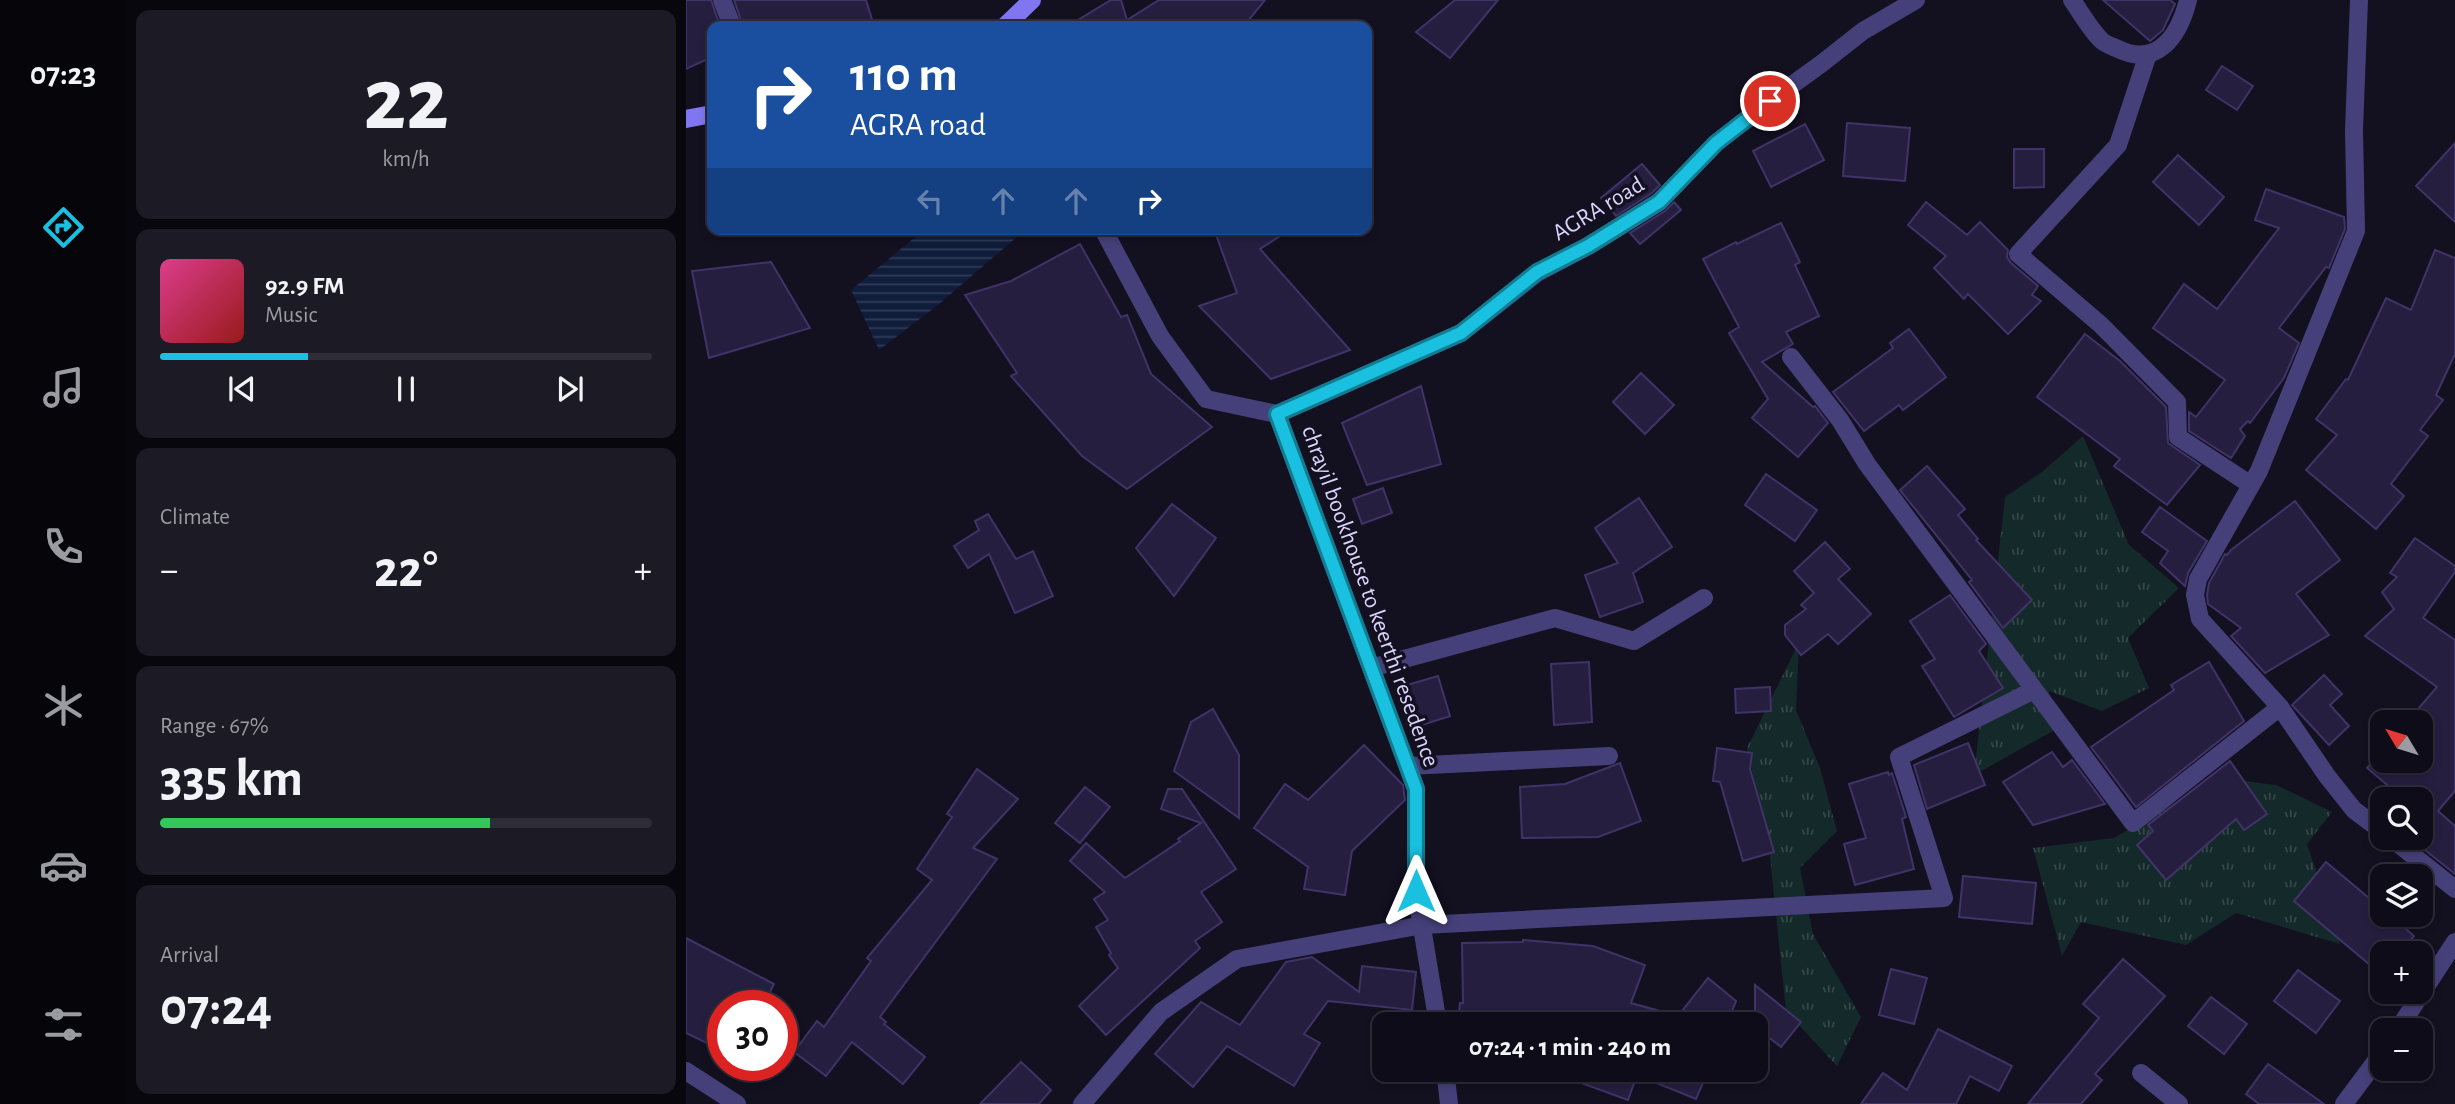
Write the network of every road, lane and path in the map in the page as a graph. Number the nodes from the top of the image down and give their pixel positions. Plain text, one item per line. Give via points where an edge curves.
1 (722, 0) edge
2 (1032, 0) edge
3 (1916, 0) edge
4 (2072, 0) edge
5 (2188, 0) edge
6 (2359, 0) edge
7 (730, 21) edge
8 (1010, 21) edge
9 (2148, 54) junction
10 (707, 115) edge
11 (686, 119) edge
12 (1106, 235) edge
13 (1791, 357) dead end
14 (1277, 414) junction
15 (2252, 485) junction
16 (1704, 598) dead end
17 (1371, 668) junction
18 (2034, 690) junction
19 (2280, 707) junction
20 (1609, 755) dead end
21 (1408, 766) junction
22 (2370, 822) edge
23 (2406, 850) edge
24 (2455, 889) edge
25 (1423, 925) junction
26 (2455, 942) edge
27 (1436, 1012) edge
28 (2405, 1018) edge
29 (2370, 1069) edge
30 (686, 1071) edge
31 (2141, 1073) dead end
32 (1446, 1082) edge
33 (737, 1104) edge
34 (1082, 1104) edge
35 (1449, 1104) edge
36 (2179, 1104) edge
37 (2344, 1104) edge

1 - 7 street
2 - 8 street
3 - 14 street, AGRA road via 1863,30 1759,109 1716,143 1659,202 1537,272 1461,333
4 - 9 street via 2102,41 2126,54
5 - 9 street via 2183,19 2165,47
6 - 15 street via 2356,231
9 - 15 street via 2118,145 2018,254 2101,326 2177,402 2178,437
10 - 11 street
12 - 14 street, chrayil bookhouse to keerthi resedence via 1160,336 1206,399
13 - 18 street
14 - 17 street, chrayil bookhouse to keerthi resedence
15 - 19 street via 2198,579 2195,596 2200,619
16 - 17 street via 1634,641 1555,618
17 - 21 street, chrayil bookhouse to keerthi resedence
18 - 19 street via 2133,823
18 - 25 street via 1899,757 1944,898
19 - 22 street via 2354,810
20 - 21 street
21 - 25 street, chrayil bookhouse to keerthi resedence via 1416,789 1416,891
23 - 24 street
25 - 27 street, chrayil bookhouse to keerthi resedence
25 - 34 street via 1237,959 1161,1013
26 - 28 street
29 - 37 street
30 - 33 street
31 - 36 street
32 - 35 street

